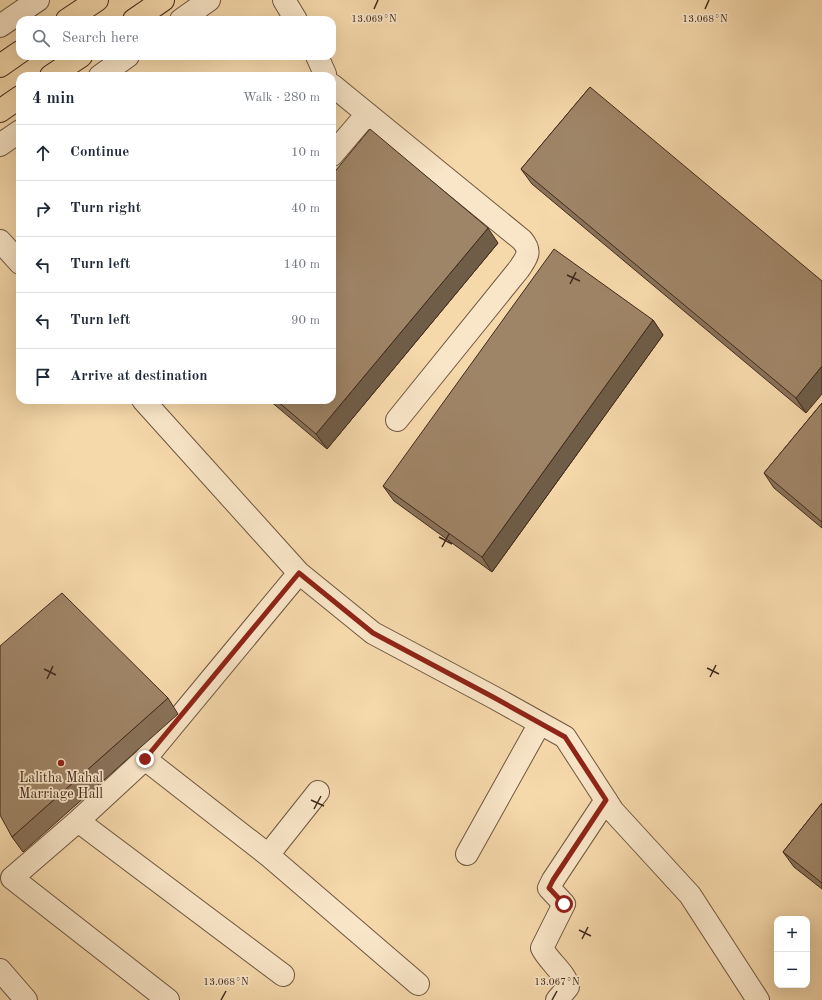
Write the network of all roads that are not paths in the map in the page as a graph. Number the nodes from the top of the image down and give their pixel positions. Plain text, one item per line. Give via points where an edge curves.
1 (38, 0) edge
2 (97, 0) edge
3 (163, 0) edge
4 (209, 0) edge
5 (284, 0) edge
6 (73, 16) edge
7 (140, 16) edge
8 (186, 16) edge
9 (294, 16) edge
10 (0, 26) edge
11 (16, 55) edge
12 (75, 60) edge
13 (122, 60) edge
14 (319, 60) edge
15 (0, 66) edge
16 (57, 72) edge
17 (106, 72) edge
18 (325, 72) edge
19 (336, 88) edge
20 (16, 100) edge
21 (0, 111) edge
22 (367, 114) junction
23 (16, 134) edge
24 (0, 145) edge
25 (336, 150) edge
26 (0, 241) edge
27 (16, 259) edge
28 (147, 404) edge
29 (396, 420) dead end
30 (299, 573) junction
31 (540, 723) junction
32 (145, 759) junction
33 (318, 792) dead end
34 (606, 800) junction
35 (78, 821) junction
36 (467, 854) dead end
37 (268, 855) junction
38 (6, 881) edge
39 (0, 970) edge
40 (283, 975) dead end
41 (418, 984) dead end
42 (26, 1000) edge
43 (168, 1000) edge
44 (557, 1000) edge
45 (758, 1000) edge

1 - 10 street
2 - 6 highway
3 - 7 highway
4 - 8 street
5 - 9 street
11 - 15 highway
12 - 16 highway
13 - 17 street
14 - 18 street
19 - 22 street
20 - 21 highway
22 - 25 street
22 - 29 street via 528,247 528,257 519,269
23 - 24 street
26 - 27 street
28 - 30 street
30 - 31 street via 373,633
30 - 32 street
31 - 34 street via 565,737
31 - 36 street
32 - 35 street
32 - 37 street
33 - 37 street
34 - 44 street via 549,888 564,904 542,948 567,981 568,987
34 - 45 street via 613,811 690,895
35 - 38 street
35 - 40 street
37 - 41 street
38 - 43 street
39 - 42 street

